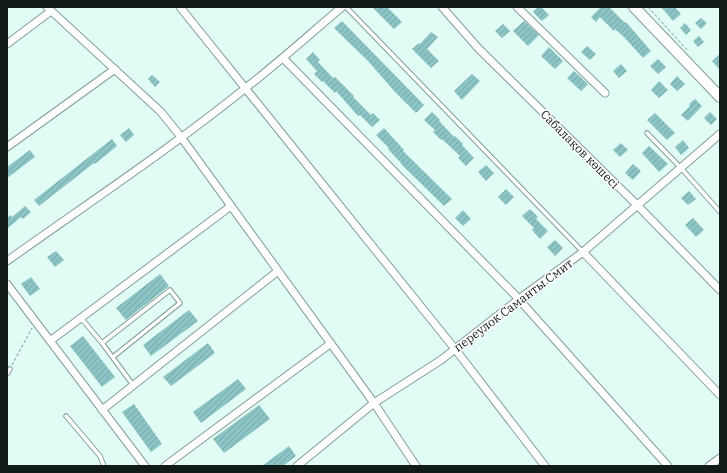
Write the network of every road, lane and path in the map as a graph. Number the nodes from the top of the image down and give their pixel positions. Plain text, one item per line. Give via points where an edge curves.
1 (180, 7) edge
2 (342, 7) edge
3 (346, 7) edge
4 (442, 7) edge
5 (516, 7) edge
6 (634, 7) edge
7 (648, 7) edge
8 (49, 9) edge
9 (7, 44) edge
10 (688, 52) dead end
11 (283, 58) junction
12 (115, 69) junction
13 (246, 88) junction
14 (605, 93) dead end
15 (720, 97) edge
16 (647, 133) dead end
17 (720, 134) edge
18 (180, 137) junction
19 (7, 147) edge
20 (681, 168) junction
21 (637, 205) junction
22 (231, 206) junction
23 (720, 212) edge
24 (583, 252) junction
25 (7, 261) edge
26 (278, 271) junction
27 (7, 284) edge
28 (720, 290) edge
29 (519, 299) junction
30 (81, 318) junction
31 (35, 322) junction
32 (50, 341) junction
33 (102, 343) junction
34 (330, 344) junction
35 (455, 349) junction
36 (112, 357) junction
37 (10, 369) joint
38 (7, 374) edge
39 (133, 385) junction
40 (720, 395) edge
41 (374, 403) junction
42 (102, 410) junction
43 (66, 416) dead end
44 (720, 458) edge
45 (104, 466) edge
46 (145, 466) edge
47 (165, 466) edge
48 (297, 466) edge
49 (416, 466) edge
50 (545, 466) edge
51 (668, 466) edge
52 (709, 466) edge

1 - 13 street
2 - 11 street
3 - 24 lane
4 - 21 street, Сабалақов көшесі via 478,48
5 - 14 street
6 - 15 main road
7 - 10 path
8 - 9 street
8 - 12 street
11 - 13 street
11 - 29 street
12 - 18 street via 161,112
12 - 19 street
13 - 18 street
13 - 35 street
16 - 20 lane
17 - 20 street, переулок Саманты Смит
18 - 22 street
18 - 25 street
20 - 21 street, переулок Саманты Смит
20 - 23 lane
21 - 24 street, переулок Саманты Смит
21 - 28 street, Сабалақов көшесі
22 - 26 street
22 - 30 street
24 - 29 street, переулок Саманты Смит
24 - 40 street
26 - 34 street
26 - 39 street
27 - 31 street
29 - 35 street, переулок Саманты Смит
29 - 51 street
30 - 32 street
30 - 33 lane
31 - 32 street
31 - 37 path
32 - 42 street
33 - 36 lane
33 - 36 lane via 170,290 180,303
34 - 41 street
34 - 47 street
35 - 41 street, переулок Саманты Смит
35 - 50 street
36 - 39 lane
37 - 38 lane
39 - 42 street
41 - 48 street, переулок Саманты Смит
41 - 49 street
42 - 46 street
43 - 45 lane via 100,456
44 - 52 street

